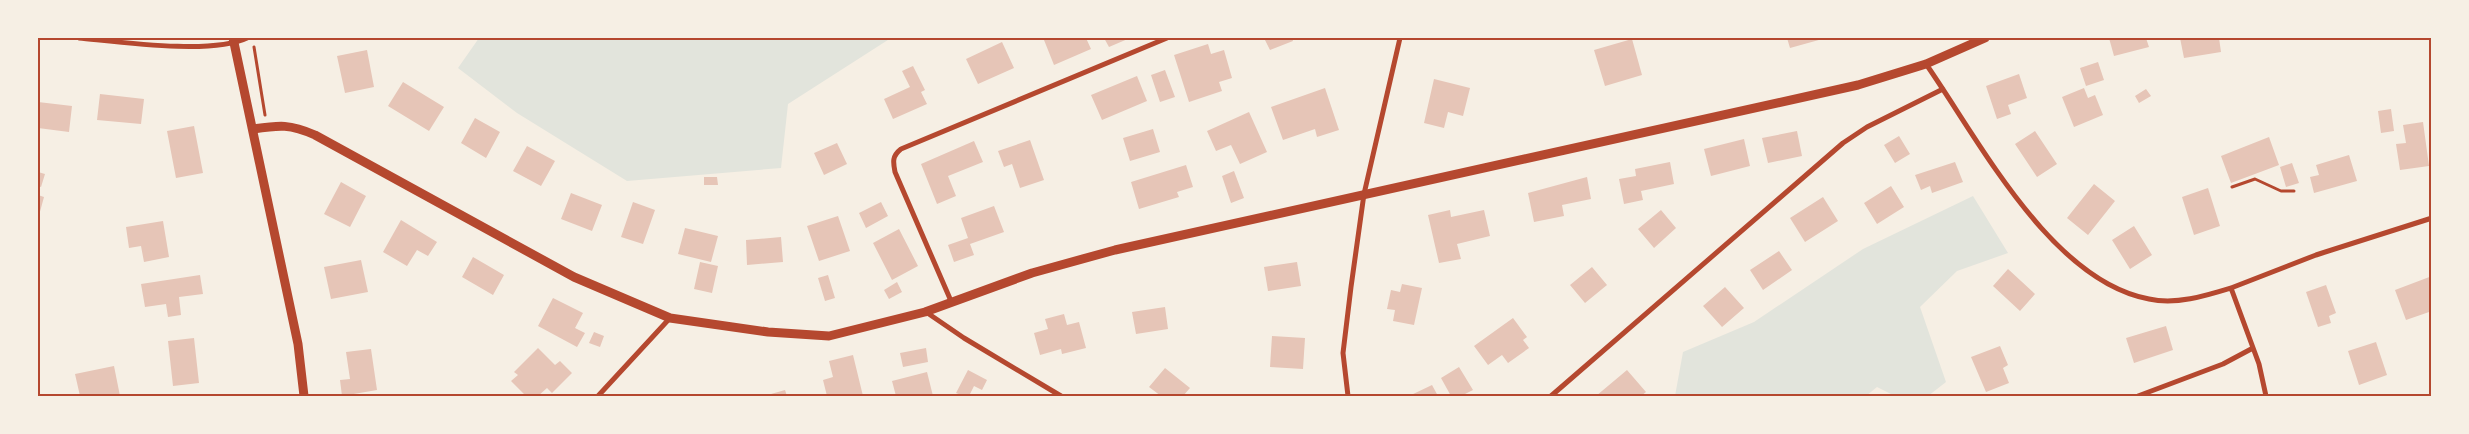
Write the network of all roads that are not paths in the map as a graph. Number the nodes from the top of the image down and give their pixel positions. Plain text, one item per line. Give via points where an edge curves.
1 (79, 38) edge
2 (247, 38) edge
3 (1167, 38) edge
4 (1400, 38) edge
5 (1985, 38) edge
6 (234, 41) edge
7 (1926, 64) junction
8 (1943, 89) junction
9 (253, 130) junction
10 (1364, 194) junction
11 (2432, 218) edge
12 (2231, 288) junction
13 (952, 301) junction
14 (925, 312) junction
15 (670, 318) junction
16 (2253, 348) junction
17 (304, 396) edge
18 (598, 396) edge
19 (1061, 396) edge
20 (1348, 396) edge
21 (1551, 396) edge
22 (2138, 396) edge
23 (2266, 396) edge

1 - 6 street via 161,45
2 - 6 street
3 - 13 street via 895,154 895,172
4 - 10 street
5 - 7 street
6 - 9 street
7 - 8 street
7 - 10 street via 1858,86
8 - 12 street via 2000,174 2048,236 2079,266 2118,290 2150,300 2201,297
8 - 21 street via 1867,127 1843,143
9 - 15 street via 282,125 316,135 574,277
9 - 17 street via 298,344
10 - 13 street via 1115,250 1032,273
10 - 20 street via 1343,353
11 - 12 street via 2316,255
12 - 16 street
13 - 14 street
14 - 15 street via 829,336 768,332
14 - 19 street
15 - 18 street
16 - 22 street via 2223,364
16 - 23 street

